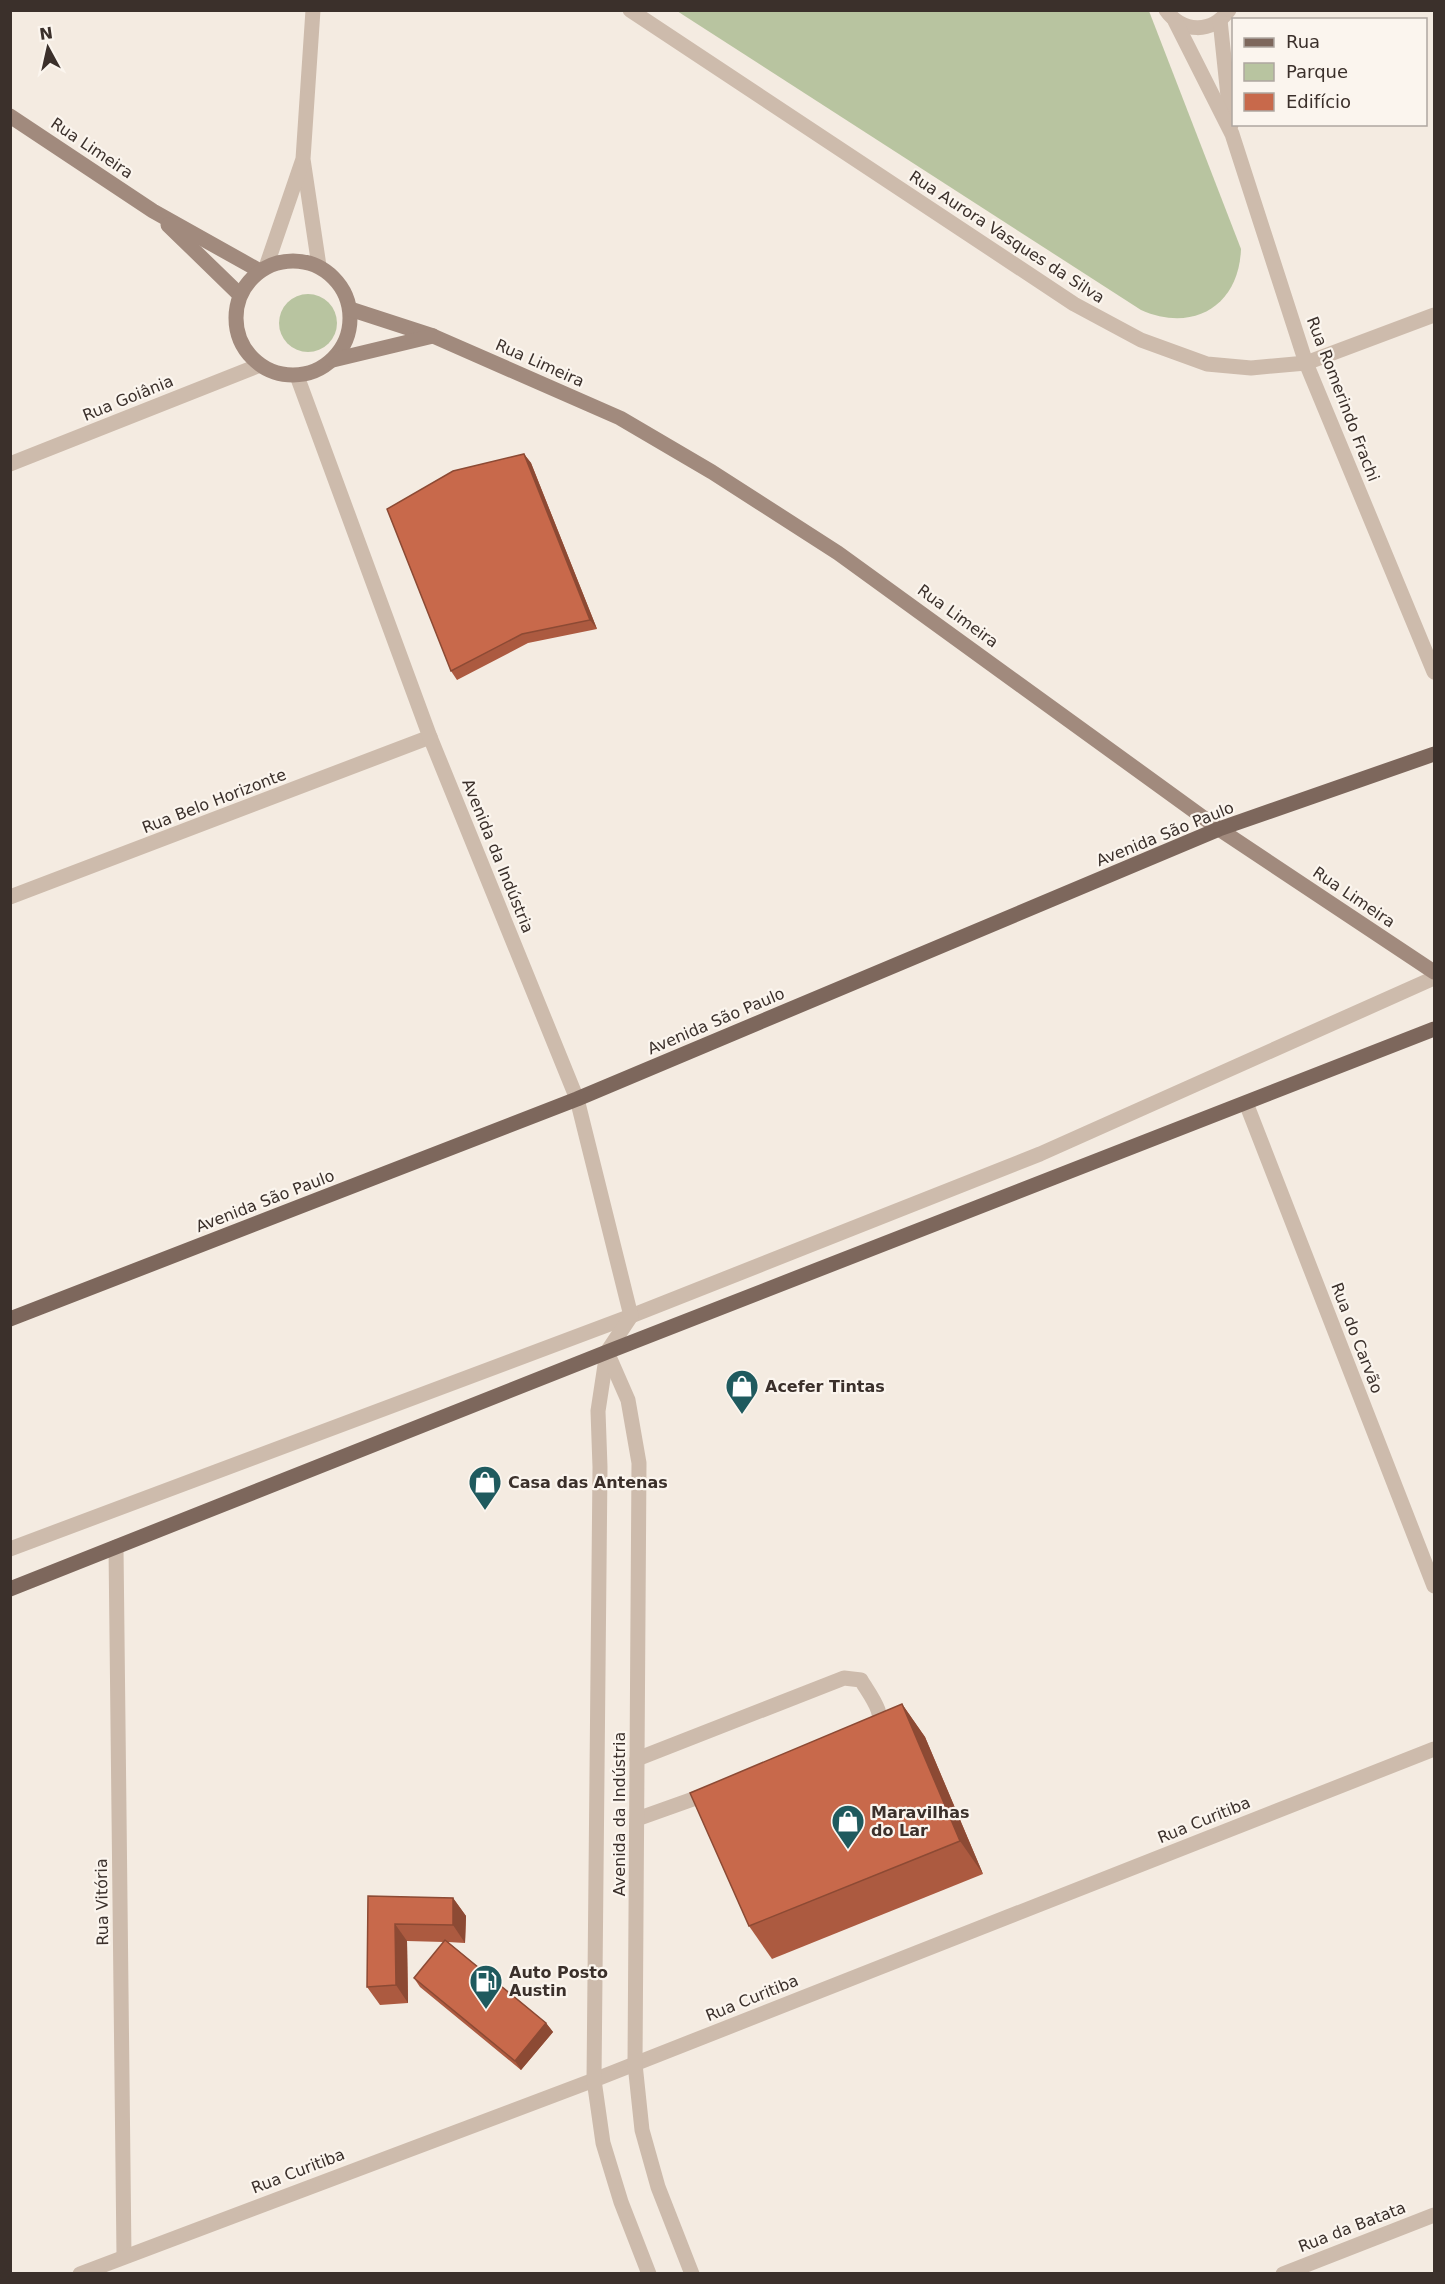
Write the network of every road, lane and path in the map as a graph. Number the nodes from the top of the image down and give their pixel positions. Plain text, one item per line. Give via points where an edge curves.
1 (313, 10) edge
2 (630, 10) edge
3 (1224, 15) edge
4 (1170, 16) edge
5 (10, 116) edge
6 (1232, 134) junction
7 (303, 159) junction
8 (153, 211) junction
9 (319, 266) junction
10 (263, 269) junction
11 (240, 295) junction
12 (350, 309) junction
13 (1434, 315) edge
14 (433, 336) junction
15 (333, 360) junction
16 (1306, 363) junction
17 (260, 365) junction
18 (297, 376) junction
19 (10, 464) edge
20 (1434, 672) edge
21 (430, 737) junction
22 (1434, 754) edge
23 (1220, 829) junction
24 (10, 897) edge
25 (1434, 972) edge
26 (1434, 978) edge
27 (1434, 1029) edge
28 (578, 1099) junction
29 (1246, 1103) junction
30 (631, 1316) junction
31 (10, 1319) edge
32 (607, 1352) junction
33 (116, 1547) junction
34 (10, 1549) edge
35 (1434, 1586) edge
36 (10, 1589) edge
37 (859, 1740) edge
38 (1434, 1749) edge
39 (637, 1759) junction
40 (726, 1788) edge
41 (637, 1819) junction
42 (635, 2064) junction
43 (594, 2080) junction
44 (1434, 2215) edge
45 (124, 2256) junction
46 (80, 2274) edge
47 (649, 2274) edge
48 (692, 2274) edge
49 (1282, 2274) edge

1 - 7 street
2 - 16 street, Rua Aurora Vasques da Silva via 1074,304 1141,340 1207,364 1251,368
3 - 4 street via 1209,27 1198,28
3 - 6 street, Rua Romerindo Frachi
4 - 6 street, Rua Romerindo Frachi
5 - 8 main road, Rua Limeira
6 - 16 street, Rua Romerindo Frachi
7 - 9 street
7 - 10 street
8 - 10 main road, Rua Limeira
8 - 11 main road, Rua Limeira
9 - 10 main road via 283,261
9 - 12 main road via 345,292
10 - 11 main road
11 - 17 main road via 235,314 237,334 245,352
12 - 14 main road, Rua Limeira
12 - 15 main road via 345,345
13 - 16 street, Rua Aurora Vasques da Silva
14 - 15 main road
14 - 23 main road, Rua Limeira via 620,418 712,472 838,553
15 - 18 main road via 317,371
16 - 20 street, Rua Romerindo Frachi
17 - 18 main road via 278,374
17 - 19 street, Rua Goiânia
18 - 21 street, Avenida da Indústria
21 - 24 street, Rua Belo Horizonte
21 - 28 street, Avenida da Indústria
22 - 23 main road, Avenida São Paulo
23 - 25 main road, Rua Limeira
23 - 28 main road, Avenida São Paulo
26 - 30 street via 1040,1154
27 - 29 main road
28 - 30 street, Avenida da Indústria
28 - 31 main road, Avenida São Paulo
29 - 32 main road
29 - 35 street, Rua do Carvão
30 - 32 street, Avenida da Indústria
30 - 34 street
32 - 33 main road
32 - 39 street, Avenida da Indústria via 628,1400 639,1463
32 - 43 street, Avenida da Indústria via 598,1411
33 - 36 main road
33 - 45 street, Rua Vitória
37 - 39 street via 879,1728 879,1714 861,1680 844,1678
38 - 42 street, Rua Curitiba
39 - 41 street, Avenida da Indústria
40 - 41 street
41 - 42 street, Avenida da Indústria
42 - 43 street, Rua Curitiba
42 - 48 street, Avenida da Indústria via 642,2130 658,2187
43 - 45 street, Rua Curitiba
43 - 47 street, Avenida da Indústria via 603,2143
44 - 49 street, Rua da Batata
45 - 46 street, Rua Curitiba

